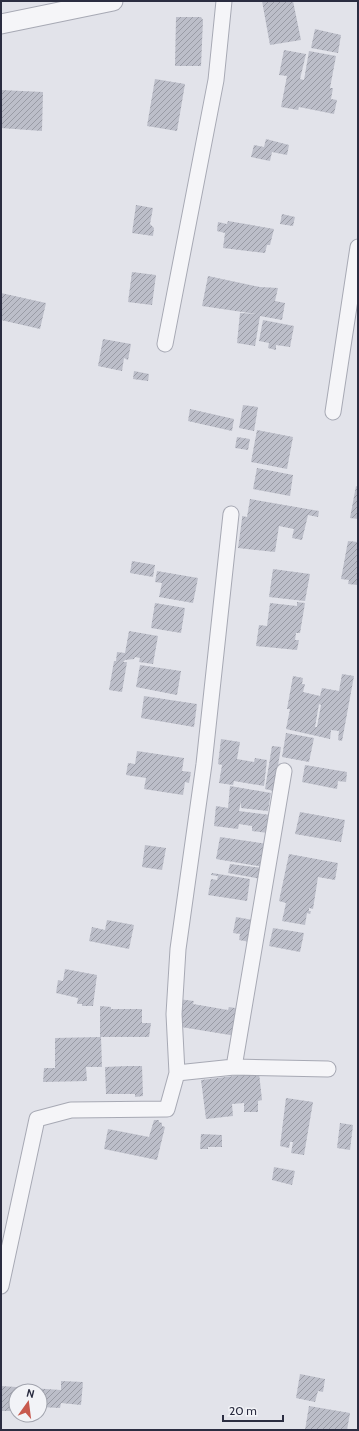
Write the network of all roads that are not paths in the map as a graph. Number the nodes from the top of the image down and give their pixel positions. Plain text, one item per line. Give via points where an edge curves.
1 (113, 1) edge
2 (224, 1) edge
3 (72, 5) edge
4 (1, 24) edge
5 (358, 247) edge
6 (165, 344) dead end
7 (333, 412) dead end
8 (231, 514) dead end
9 (284, 771) dead end
10 (234, 1067) junction
11 (328, 1069) dead end
12 (177, 1073) junction
13 (1, 1286) edge

1 - 3 street
2 - 6 street via 216,80
3 - 4 street
5 - 7 street
8 - 12 street via 204,764 178,949 174,1014
9 - 10 street
10 - 11 street
10 - 12 street
12 - 13 street via 167,1109 71,1110 37,1119

